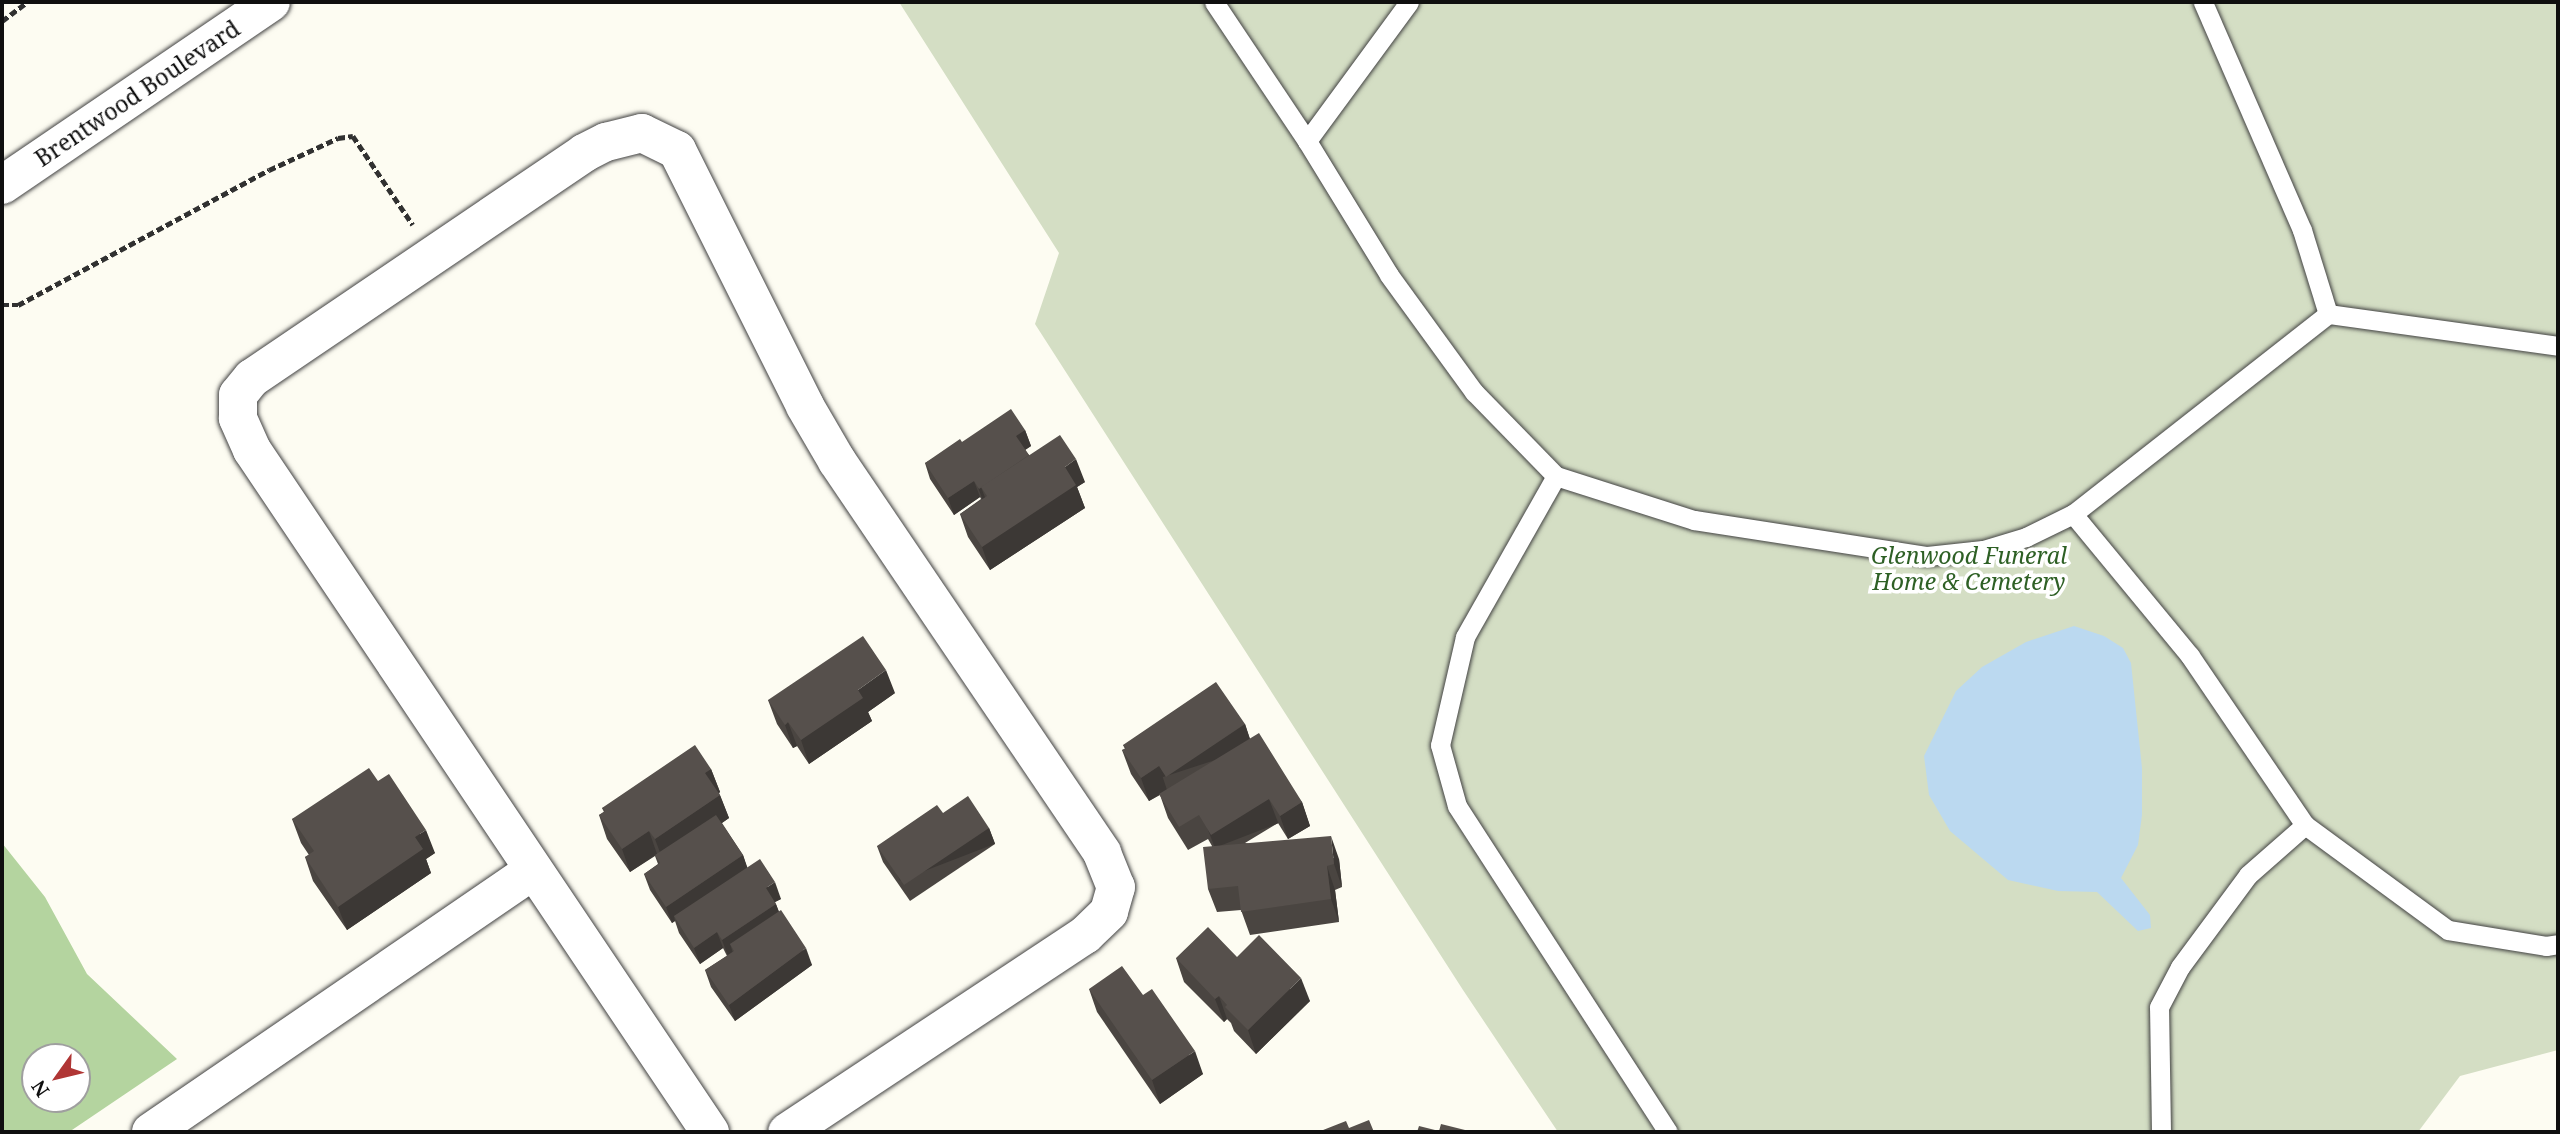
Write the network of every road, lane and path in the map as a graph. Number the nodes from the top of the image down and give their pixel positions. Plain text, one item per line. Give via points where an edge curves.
1 (27, 2) edge
2 (271, 2) edge
3 (1214, 2) edge
4 (1409, 2) edge
5 (2203, 2) edge
6 (2, 22) edge
7 (1307, 141) junction
8 (2, 185) edge
9 (434, 255) junction
10 (2, 305) edge
11 (2328, 314) junction
12 (2558, 346) edge
13 (1556, 476) junction
14 (2073, 514) junction
15 (2305, 825) junction
16 (532, 871) junction
17 (2558, 944) edge
18 (151, 1132) edge
19 (710, 1132) edge
20 (787, 1132) edge
21 (1668, 1132) edge
22 (2161, 1132) edge

1 - 6 path
2 - 8 street, Brentwood Boulevard
3 - 7 lane
4 - 7 lane
5 - 11 lane via 2302,230
7 - 13 lane via 1390,275 1474,392
9 - 10 path via 353,136 338,138 269,170 18,305
9 - 16 street via 252,378 238,395 238,418 252,450
9 - 20 street via 606,142 642,133 677,150 837,461 1102,853 1116,887 1109,912 1085,935
11 - 12 lane
11 - 14 lane
13 - 14 lane via 1694,520 1927,556 1993,547
13 - 21 lane via 1465,637 1440,746 1457,806
14 - 15 lane via 2190,656
15 - 17 lane via 2448,930
15 - 22 lane via 2248,875 2180,967 2159,1007
16 - 18 street
16 - 19 street

